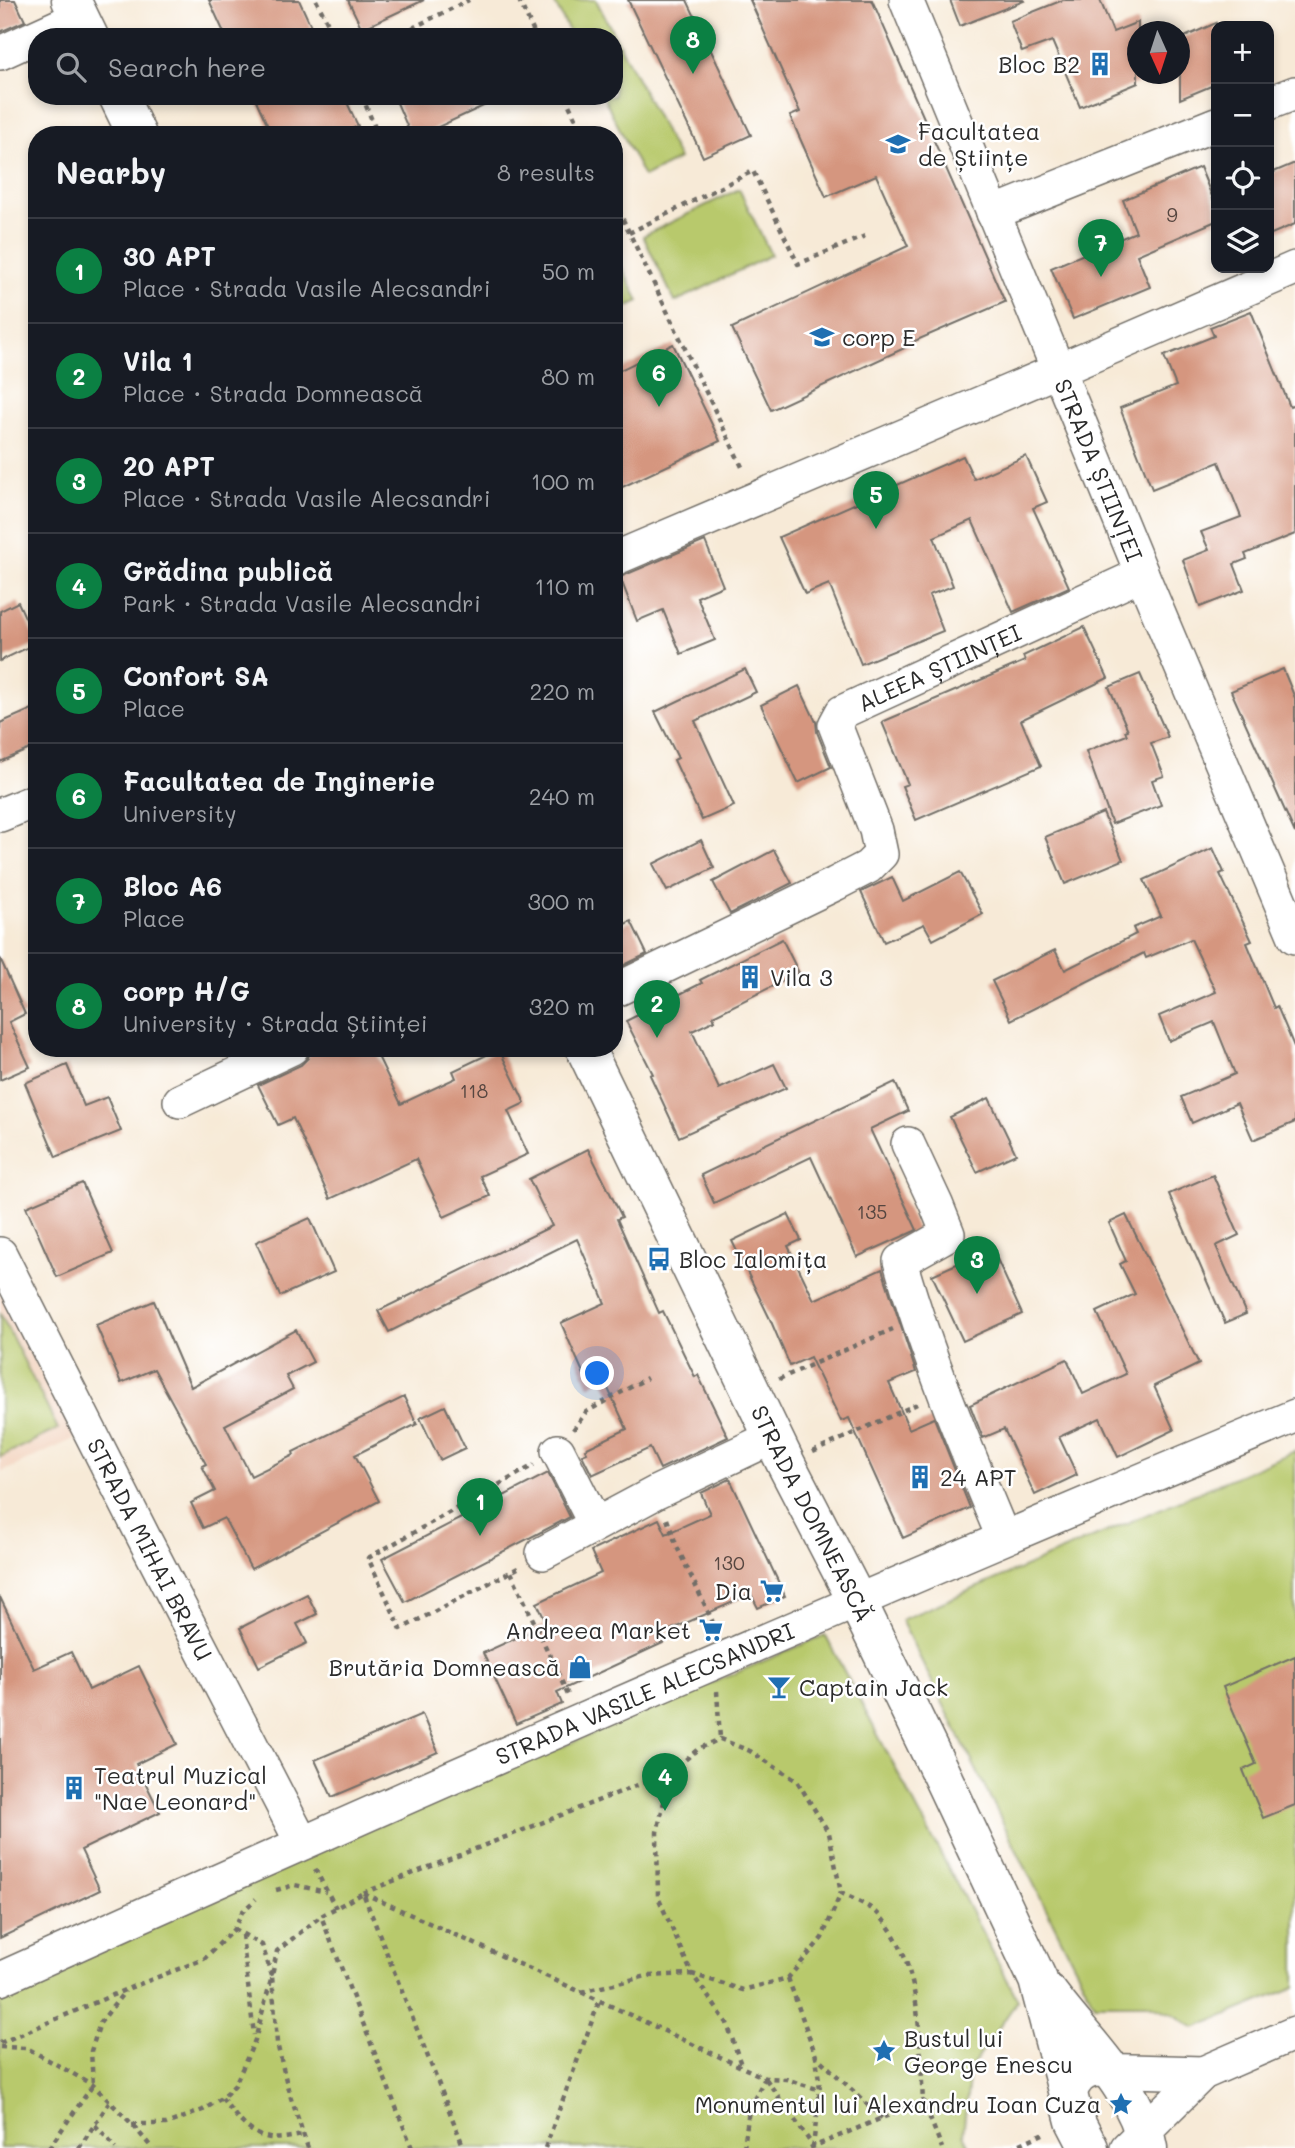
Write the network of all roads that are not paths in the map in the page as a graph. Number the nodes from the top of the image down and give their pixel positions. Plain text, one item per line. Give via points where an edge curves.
1 (906, 0) edge
2 (80, 18) edge
3 (57, 28) edge
4 (28, 41) edge
5 (0, 53) edge
6 (1295, 93) edge
7 (1274, 101) edge
8 (122, 105) edge
9 (133, 126) edge
10 (1211, 126) edge
11 (993, 213) junction
12 (1295, 268) edge
13 (1059, 370) junction
14 (623, 555) edge
15 (1142, 574) junction
16 (28, 804) edge
17 (0, 815) edge
18 (1295, 937) edge
19 (623, 987) edge
20 (273, 1057) edge
21 (589, 1057) edge
22 (180, 1101) dead end
23 (908, 1144) dead end
24 (0, 1254) edge
25 (1295, 1416) edge
26 (558, 1451) road end
27 (779, 1451) junction
28 (595, 1524) junction
29 (1003, 1537) junction
30 (543, 1553) road end
31 (857, 1601) junction
32 (302, 1843) junction
33 (0, 1979) edge
34 (1038, 1980) junction
35 (1295, 2033) edge
36 (1111, 2072) junction
37 (1203, 2073) junction
38 (1068, 2095) junction
39 (1140, 2142) edge
40 (1089, 2148) edge

1 - 11 street, STRADA ȘTIINȚEI
2 - 3 street
4 - 5 street
6 - 7 street
8 - 9 main road
10 - 11 street
11 - 13 street, STRADA ȘTIINȚEI
12 - 13 street
13 - 14 street
13 - 15 street, STRADA ȘTIINȚEI
15 - 18 street, STRADA ȘTIINȚEI
15 - 19 street, ALEEA ȘTIINȚEI via 842,712 835,725 881,854 868,867 835,884
16 - 17 street
20 - 22 street
21 - 27 main road, STRADA DOMNEASCĂ
23 - 29 street via 948,1234 900,1261 943,1392
24 - 32 street, STRADA MIHAI BRAVU
25 - 29 street, STRADA VASILE ALECSANDRI
26 - 28 street
27 - 28 street via 657,1492
27 - 31 main road, STRADA DOMNEASCĂ
28 - 30 street
29 - 31 street, STRADA VASILE ALECSANDRI
31 - 32 street, STRADA VASILE ALECSANDRI
31 - 34 main road, STRADA DOMNEASCĂ
32 - 33 street, STRADA VASILE ALECSANDRI
34 - 36 main road, STRADA DOMNEASCĂ
34 - 38 main road, STRADA DOMNEASCĂ
35 - 37 street
36 - 37 street
36 - 38 street via 1083,2073
36 - 39 main road, STRADA DOMNEASCĂ via 1133,2103
37 - 39 street
38 - 40 main road, STRADA DOMNEASCĂ

